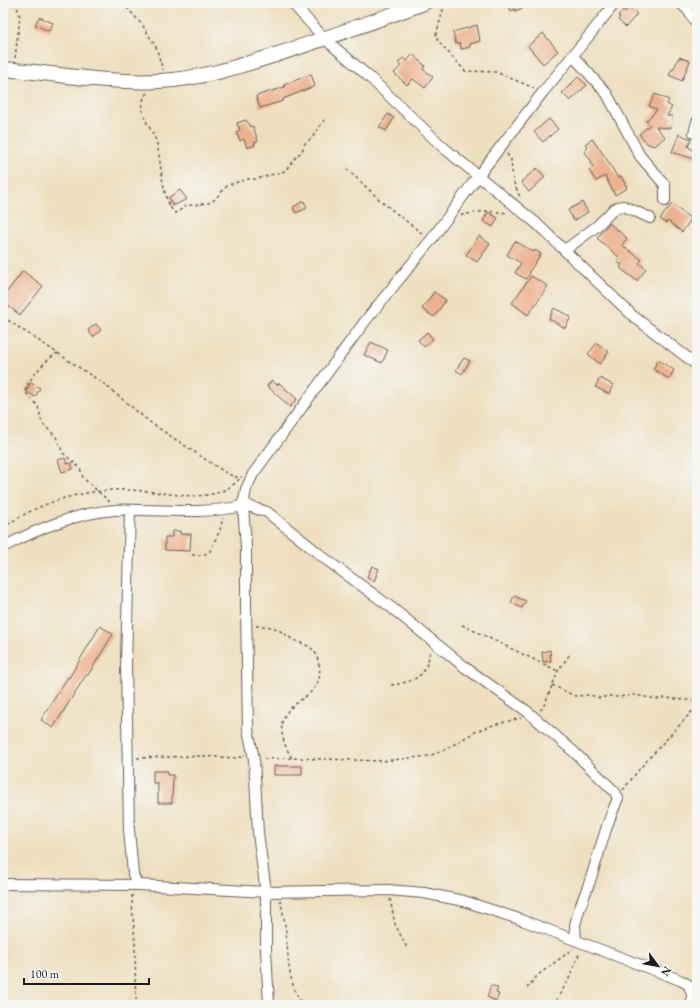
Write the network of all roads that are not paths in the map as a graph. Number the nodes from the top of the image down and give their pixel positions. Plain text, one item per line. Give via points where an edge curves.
1 (424, 3) edge
2 (614, 3) edge
3 (680, 3) edge
4 (296, 5) edge
5 (697, 24) edge
6 (325, 39) junction
7 (573, 56) junction
8 (8, 70) edge
9 (697, 122) edge
10 (694, 133) dead end
11 (478, 176) junction
12 (665, 200) dead end
13 (650, 218) dead end
14 (566, 250) junction
15 (697, 365) edge
16 (243, 504) junction
17 (130, 510) junction
18 (3, 547) edge
19 (3, 884) edge
20 (136, 885) junction
21 (266, 892) junction
22 (579, 941) junction
23 (693, 985) edge
24 (269, 1005) edge
25 (692, 1005) edge

1 - 6 main road
2 - 7 street
3 - 5 street
4 - 6 street
6 - 8 main road via 219,72 163,81 117,81
6 - 11 street
7 - 11 street
7 - 12 street via 607,94 640,156 665,185
9 - 10 street
11 - 14 street
11 - 16 street via 431,240 366,320 254,474 246,489
13 - 14 street via 624,206 618,207
14 - 15 street via 633,316
16 - 17 street via 230,509 205,511
16 - 21 street via 246,547 248,729 253,756 258,833
16 - 22 street via 267,512 466,668 530,713 606,783 618,798 579,910 575,925
17 - 18 street via 101,512 58,521
17 - 20 street via 126,664 130,830
19 - 20 street
20 - 21 street
21 - 22 street via 388,890 424,893 464,901
21 - 24 street
22 - 23 street
23 - 25 street

